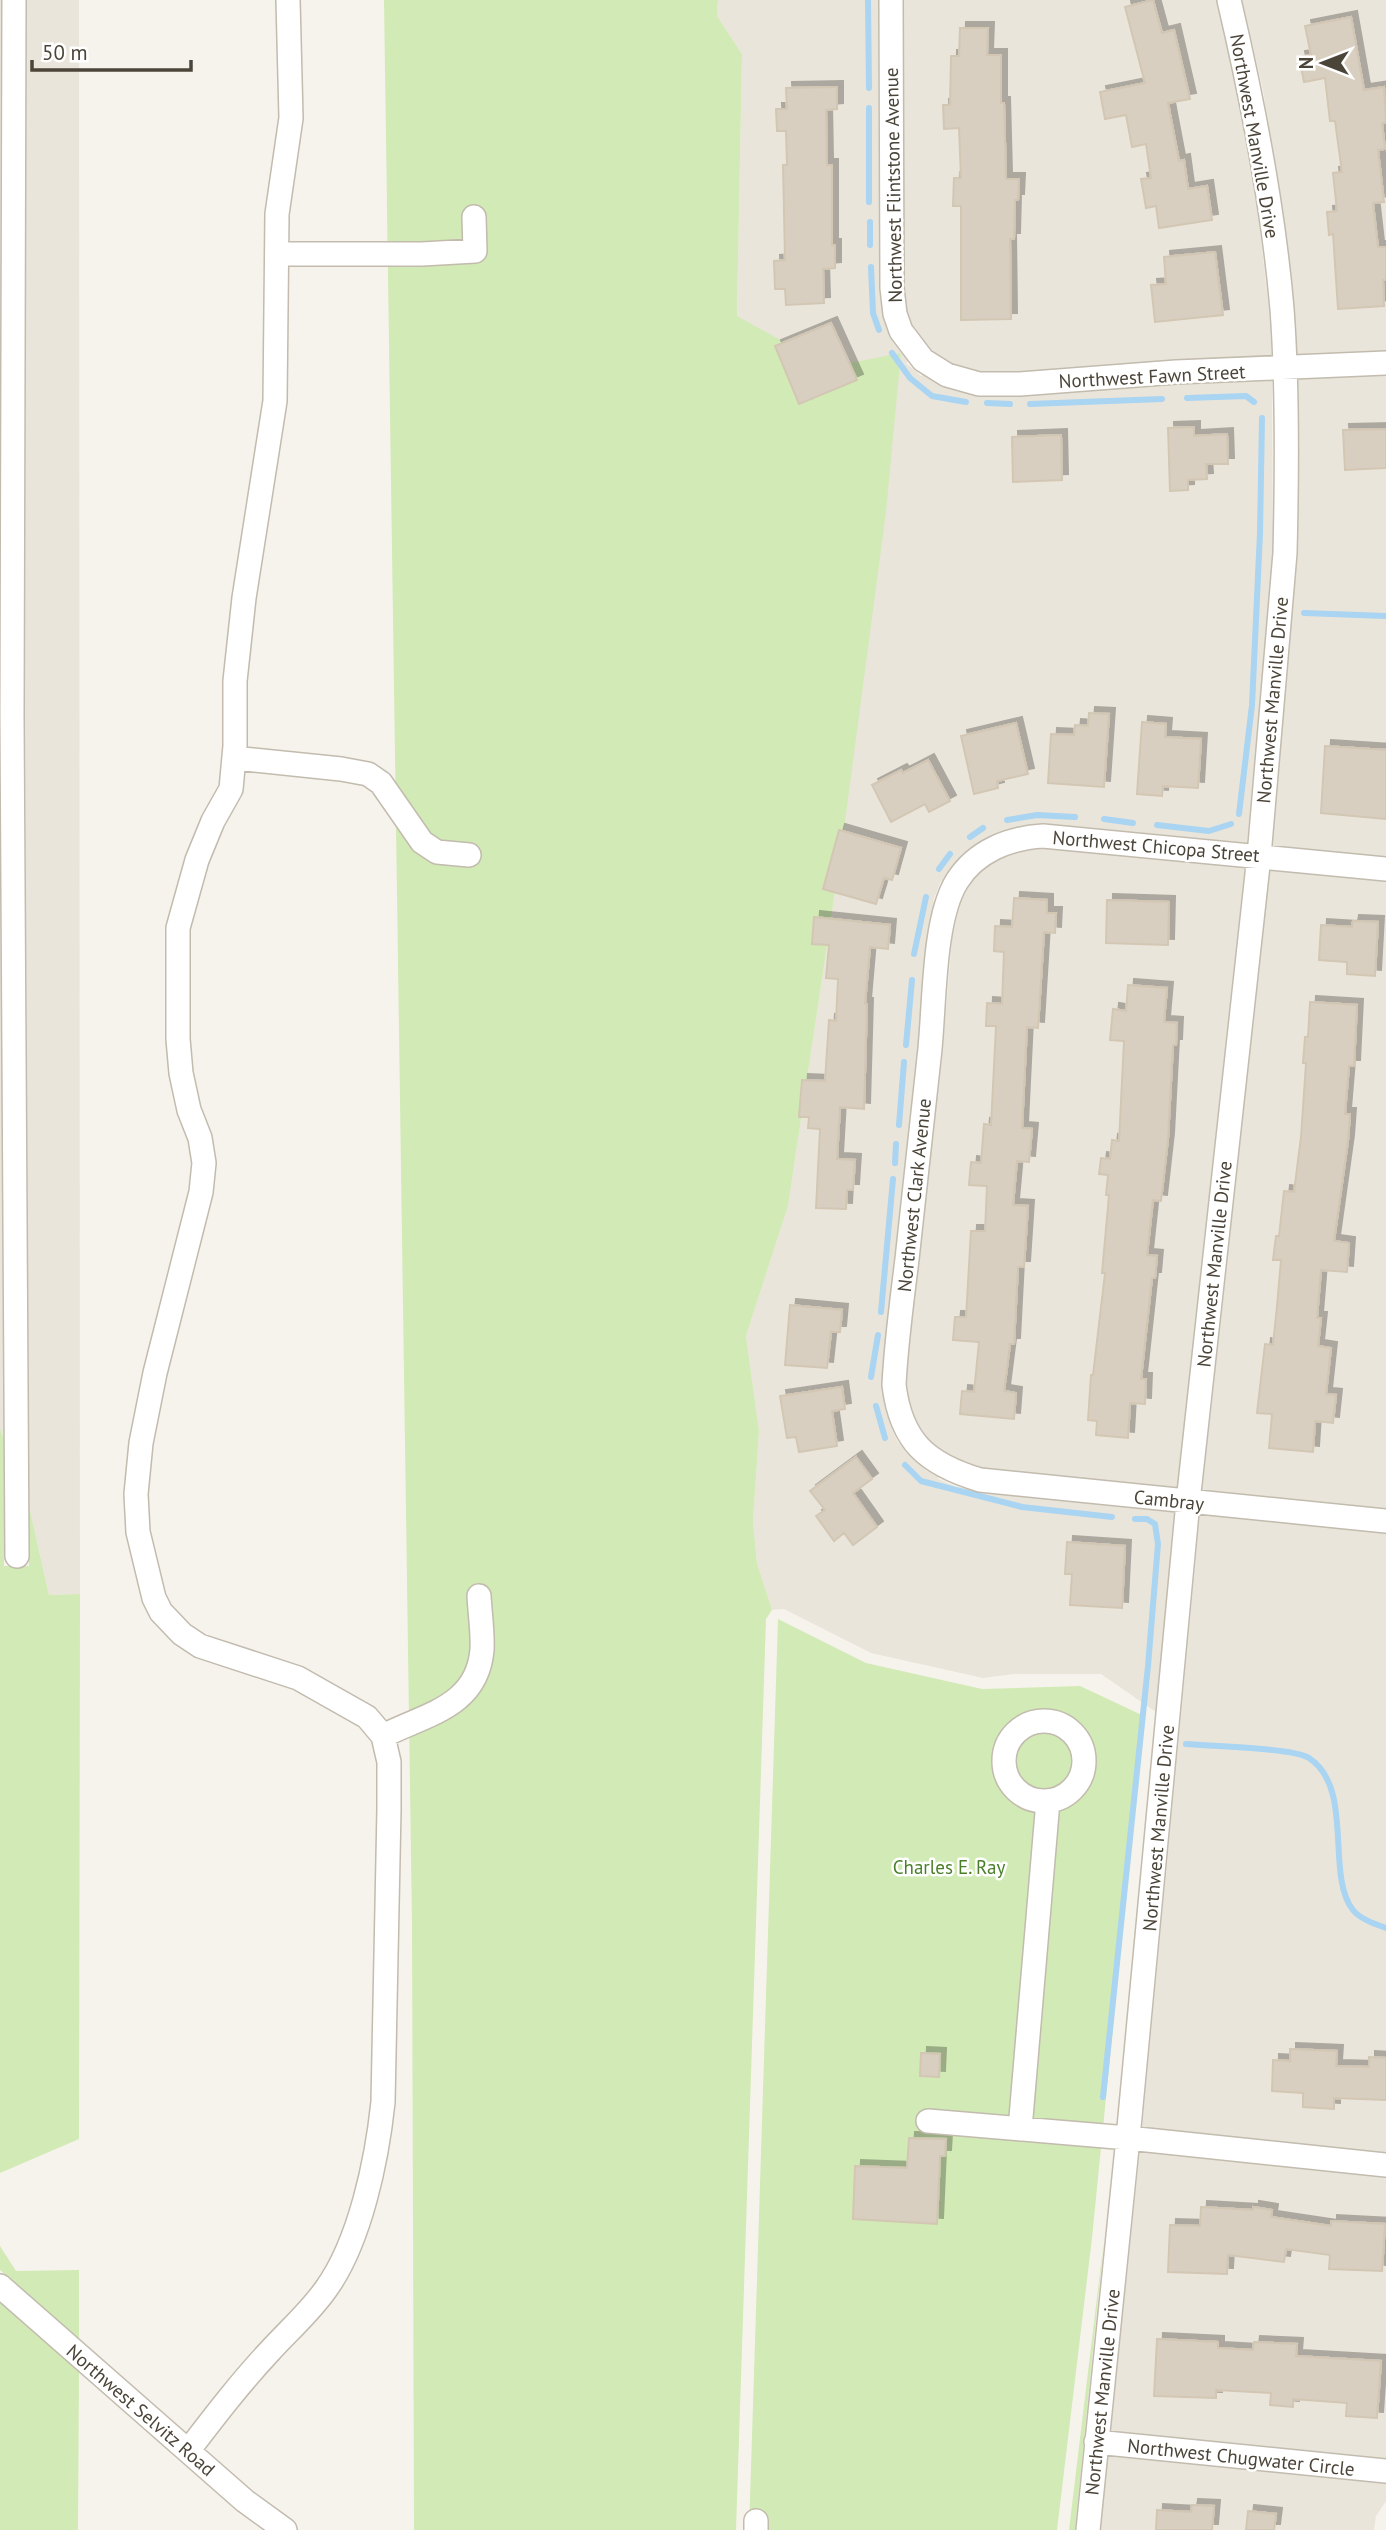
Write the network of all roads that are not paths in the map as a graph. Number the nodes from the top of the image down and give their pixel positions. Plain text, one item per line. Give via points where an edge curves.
1 (14, 0) edge
2 (288, 0) edge
3 (891, 0) edge
4 (1229, 0) edge
5 (474, 217) dead end
6 (277, 254) junction
7 (923, 360) joint
8 (1386, 363) edge
9 (1284, 369) junction
10 (6, 717) edge
11 (234, 758) junction
12 (469, 855) dead end
13 (1259, 856) junction
14 (1386, 869) edge
15 (950, 895) joint
16 (953, 1472) joint
17 (1188, 1502) junction
18 (1386, 1521) edge
19 (17, 1556) dead end
20 (479, 1597) dead end
21 (383, 1737) junction
22 (1048, 1801) dead end
23 (928, 2121) dead end
24 (1020, 2129) junction
25 (1128, 2138) junction
26 (1386, 2165) edge
27 (0, 2286) edge
28 (1096, 2442) junction
29 (188, 2451) junction
30 (1386, 2472) edge
31 (285, 2530) edge
32 (1088, 2530) edge

1 - 10 street
2 - 6 street via 291,118 277,214
3 - 7 street, Northwest Flintstone Avenue via 892,288 901,331
4 - 9 street, Northwest Manville Drive via 1251,93 1269,202
5 - 6 street via 475,251
6 - 11 street via 275,401 244,598 235,681
7 - 9 street, Northwest Fawn Street via 947,375 979,384
8 - 9 street, Northwest Fawn Street
9 - 13 street, Northwest Manville Drive via 1285,553
10 - 19 street
11 - 12 street via 368,775 381,783 422,842 437,852
11 - 21 street via 231,789 198,860 178,928 181,1073 204,1163 194,1229 141,1443 138,1532 154,1598 182,1634 200,1646 298,1678 367,1717
13 - 14 street, Northwest Chicopa Street
13 - 15 street, Northwest Chicopa Street via 1030,837 977,858
13 - 17 street, Northwest Manville Drive
15 - 16 street, Northwest Clark Avenue via 940,937 894,1385 909,1435 935,1463
16 - 17 street, Cambray via 980,1480
17 - 18 street, Cambray
17 - 25 street, Northwest Manville Drive
20 - 21 street via 482,1649 471,1688 447,1706
21 - 29 street via 389,1762 383,2102 379,2143 363,2206 343,2261 326,2289 243,2381
22 - 24 street
23 - 24 street
24 - 25 street
25 - 26 street
25 - 28 street, Northwest Manville Drive
27 - 29 street, Northwest Selvitz Road
28 - 30 street, Northwest Chugwater Circle
28 - 32 street, Northwest Manville Drive
29 - 31 street, Northwest Selvitz Road

